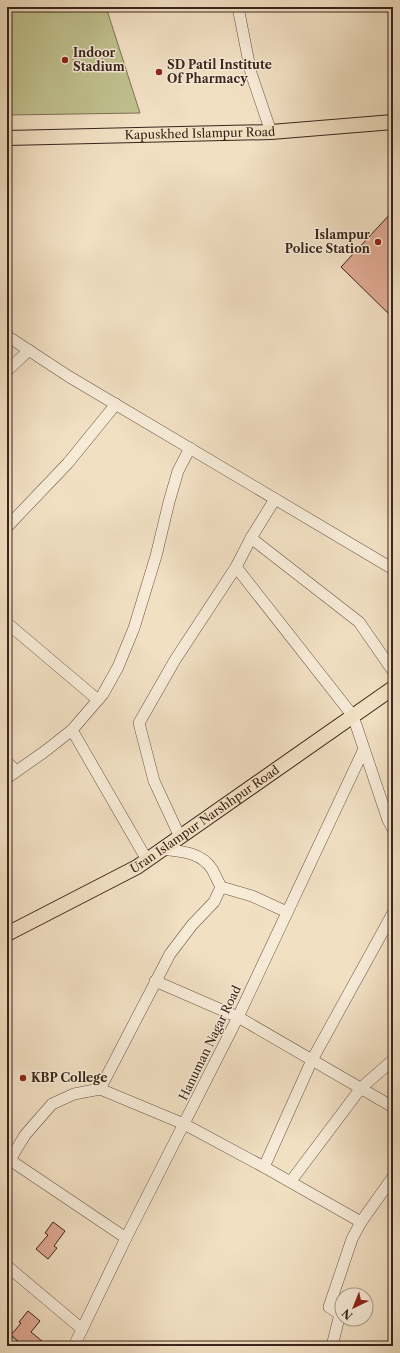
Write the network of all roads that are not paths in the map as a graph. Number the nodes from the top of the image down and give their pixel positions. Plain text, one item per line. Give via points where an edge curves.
1 (238, 7) edge
2 (393, 122) edge
3 (271, 132) junction
4 (7, 138) edge
5 (7, 336) edge
6 (29, 350) junction
7 (7, 370) edge
8 (116, 404) junction
9 (190, 448) junction
10 (275, 499) junction
11 (7, 528) edge
12 (251, 538) junction
13 (236, 567) junction
14 (393, 569) edge
15 (7, 623) edge
16 (393, 671) edge
17 (393, 688) edge
18 (98, 700) junction
19 (353, 716) junction
20 (72, 730) junction
21 (364, 750) junction
22 (7, 762) edge
23 (12, 774) edge
24 (393, 829) edge
25 (180, 837) junction
26 (162, 849) junction
27 (147, 860) junction
28 (221, 887) junction
29 (287, 912) junction
30 (393, 913) edge
31 (7, 934) edge
32 (155, 981) junction
33 (238, 1017) junction
34 (312, 1060) junction
35 (393, 1060) edge
36 (361, 1088) junction
37 (100, 1089) junction
38 (393, 1107) edge
39 (184, 1124) junction
40 (8, 1160) edge
41 (264, 1166) junction
42 (393, 1177) edge
43 (290, 1181) junction
44 (361, 1222) junction
45 (126, 1238) junction
46 (7, 1266) edge
47 (82, 1329) junction
48 (7, 1342) edge
49 (14, 1346) edge
50 (74, 1346) edge
51 (332, 1346) edge

1 - 3 street via 252,73
2 - 3 main road, Kapuskhed Islampur Road
3 - 4 main road, Kapuskhed Islampur Road
5 - 6 street
6 - 7 street
6 - 8 street
8 - 9 street
8 - 11 street via 68,463
9 - 10 street
9 - 18 street via 178,471 134,628 118,667
10 - 12 street
10 - 14 street
12 - 13 street
12 - 16 street via 359,622
13 - 19 street
13 - 25 street via 175,660 139,723 154,781
15 - 18 street
17 - 19 main road, Uran Islampur Narshhpur Road
18 - 20 street
19 - 21 street
19 - 25 main road, Uran Islampur Narshhpur Road
20 - 23 street
20 - 27 street
21 - 24 street
21 - 29 street, Hanuman Nagar Road
22 - 23 street
25 - 26 main road, Uran Islampur Narshhpur Road
26 - 27 main road, Uran Islampur Narshhpur Road
26 - 28 street via 187,852 200,858 211,868
27 - 31 main road, Uran Islampur Narshhpur Road
28 - 29 street via 252,896
28 - 32 street via 214,902 170,954
29 - 33 street, Hanuman Nagar Road
30 - 34 street
32 - 33 street
32 - 37 street
33 - 34 street
33 - 39 street, Hanuman Nagar Road
34 - 36 street
34 - 41 street
35 - 36 street
36 - 38 street
36 - 43 street
37 - 39 street
37 - 40 street via 74,1094 52,1104 25,1135
39 - 41 street
39 - 45 street, Hanuman Nagar Road
40 - 45 street
41 - 43 street
42 - 44 street
43 - 44 street
44 - 51 street via 352,1239 329,1307 340,1314
45 - 47 street, Hanuman Nagar Road
46 - 47 street
47 - 50 street, Hanuman Nagar Road
48 - 49 street

